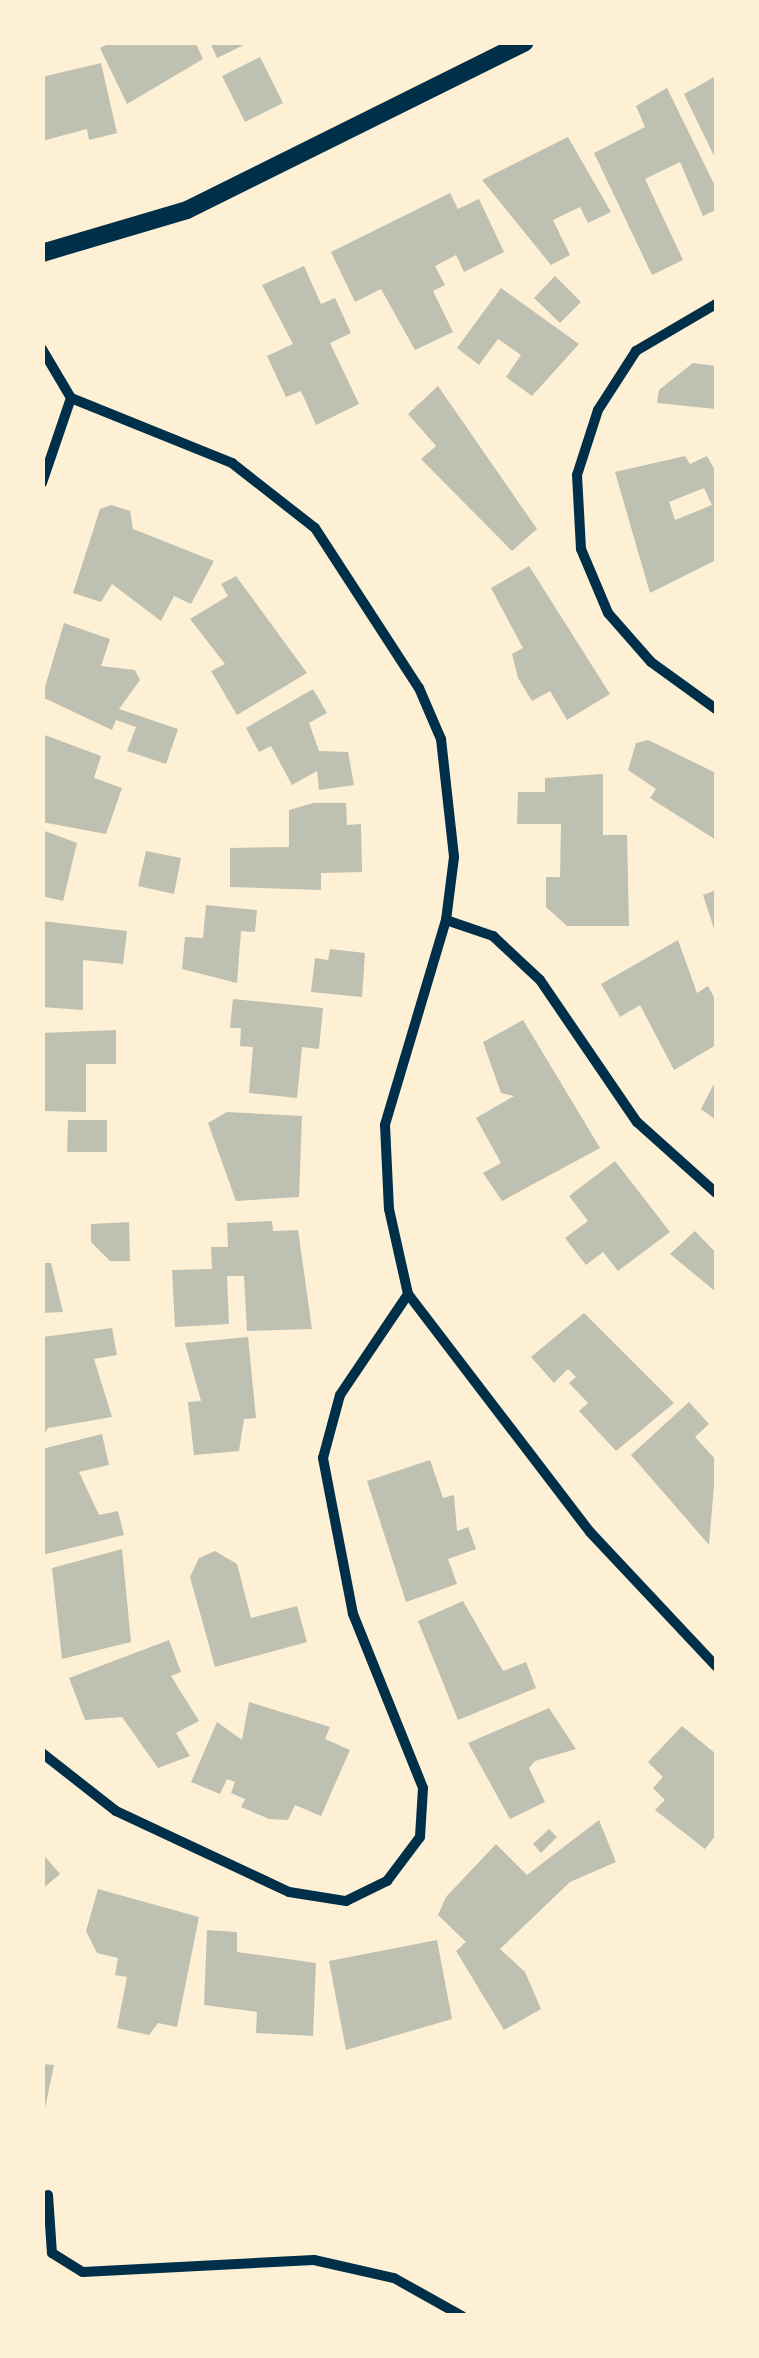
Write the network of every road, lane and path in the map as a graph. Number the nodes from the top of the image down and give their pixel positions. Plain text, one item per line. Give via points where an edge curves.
1 (525, 42) edge
2 (42, 253) edge
3 (716, 304) edge
4 (42, 349) edge
5 (71, 398) junction
6 (42, 483) edge
7 (716, 709) edge
8 (446, 920) junction
9 (716, 1193) edge
10 (408, 1294) junction
11 (716, 1666) edge
12 (42, 1752) edge
13 (48, 2195) dead end
14 (462, 2316) edge

1 - 2 street via 187,210
3 - 7 street via 636,351 598,410 577,475 581,550 608,613 651,662
4 - 5 street
5 - 6 street
5 - 8 street via 232,463 315,528 366,595 441,739 454,857
8 - 9 street via 492,936 540,980 637,1122
8 - 10 street via 385,1125 389,1209
10 - 11 street via 590,1532
10 - 12 street via 340,1394 322,1458 353,1614 423,1788 420,1838 387,1881 346,1901 289,1892 116,1811
13 - 14 street via 52,2254 82,2272 314,2260 394,2278

